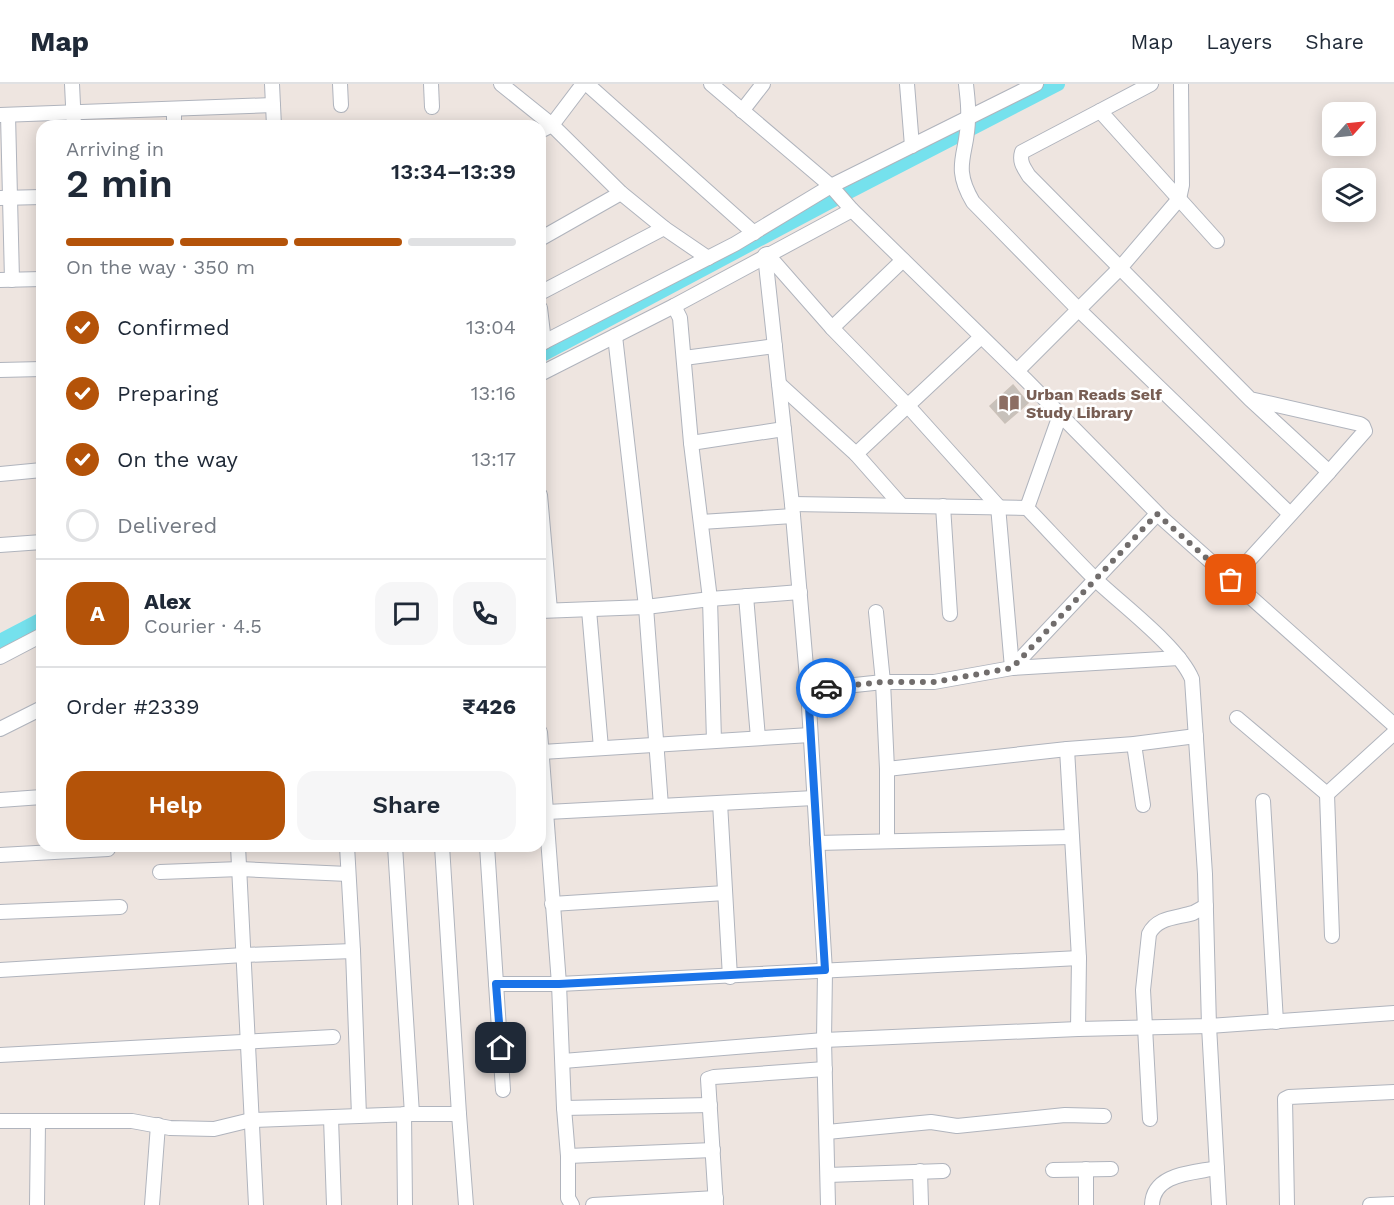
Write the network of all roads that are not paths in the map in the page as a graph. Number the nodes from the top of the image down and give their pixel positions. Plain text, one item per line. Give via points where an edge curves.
1 (72, 84) edge
2 (272, 84) edge
3 (340, 84) edge
4 (430, 84) edge
5 (501, 84) edge
6 (585, 84) edge
7 (711, 84) edge
8 (763, 84) edge
9 (907, 84) edge
10 (966, 84) edge
11 (1036, 84) edge
12 (1151, 84) edge
13 (1181, 84) edge
14 (1012, 90) edge
15 (273, 105) junction
16 (341, 105) dead end
17 (432, 107) dead end
18 (174, 109) junction
19 (742, 111) junction
20 (1100, 111) junction
21 (4, 115) edge
22 (968, 118) junction
23 (74, 119) edge
24 (174, 120) edge
25 (274, 120) edge
26 (538, 120) edge
27 (546, 128) edge
28 (912, 146) junction
29 (832, 188) junction
30 (621, 193) junction
31 (36, 197) edge
32 (5, 198) edge
33 (1179, 198) junction
34 (851, 209) junction
35 (664, 228) junction
36 (754, 233) junction
37 (546, 236) edge
38 (1217, 241) dead end
39 (766, 255) junction
40 (708, 258) junction
41 (903, 260) junction
42 (1121, 267) junction
43 (36, 279) edge
44 (6, 280) edge
45 (546, 290) edge
46 (674, 306) junction
47 (1078, 310) junction
48 (832, 328) junction
49 (615, 336) junction
50 (981, 337) junction
51 (546, 341) edge
52 (775, 346) junction
53 (684, 358) junction
54 (36, 369) edge
55 (0, 370) edge
56 (546, 371) edge
57 (1017, 371) junction
58 (779, 384) junction
59 (1250, 399) junction
60 (908, 406) junction
61 (1060, 415) junction
62 (784, 429) junction
63 (691, 442) junction
64 (856, 454) junction
65 (36, 471) edge
66 (1329, 472) junction
67 (0, 474) edge
68 (901, 505) junction
69 (943, 506) junction
70 (998, 506) junction
71 (1027, 508) junction
72 (793, 510) junction
73 (1157, 514) junction
74 (1290, 514) junction
75 (701, 522) junction
76 (36, 542) edge
77 (0, 545) edge
78 (1095, 579) junction
79 (1231, 580) junction
80 (800, 592) junction
81 (746, 596) junction
82 (710, 599) junction
83 (646, 607) junction
84 (589, 610) junction
85 (546, 611) edge
86 (876, 612) dead end
87 (950, 614) dead end
88 (36, 638) edge
89 (0, 657) edge
90 (1179, 658) junction
91 (1012, 668) junction
92 (883, 682) junction
93 (808, 690) junction
94 (36, 711) edge
95 (1237, 718) dead end
96 (1394, 725) edge
97 (0, 729) edge
98 (1394, 733) edge
99 (810, 735) junction
100 (1196, 736) junction
101 (758, 738) junction
102 (714, 741) junction
103 (1134, 744) junction
104 (656, 745) junction
105 (601, 748) junction
106 (1067, 749) junction
107 (546, 752) edge
108 (887, 769) junction
109 (1327, 794) junction
110 (36, 797) edge
111 (814, 798) junction
112 (0, 800) edge
113 (546, 800) edge
114 (1263, 801) dead end
115 (720, 803) junction
116 (662, 806) junction
117 (1143, 806) dead end
118 (547, 812) junction
119 (1072, 837) junction
120 (887, 841) junction
121 (817, 843) junction
122 (54, 852) edge
123 (239, 852) edge
124 (347, 852) edge
125 (395, 852) edge
126 (442, 852) edge
127 (488, 852) edge
128 (0, 855) edge
129 (240, 869) junction
130 (160, 872) dead end
131 (348, 874) junction
132 (725, 893) junction
133 (552, 904) junction
134 (1206, 906) junction
135 (120, 907) dead end
136 (0, 912) edge
137 (1332, 936) dead end
138 (353, 951) junction
139 (244, 955) junction
140 (1079, 958) junction
141 (0, 970) edge
142 (825, 970) junction
143 (730, 977) junction
144 (496, 984) junction
145 (559, 984) junction
146 (1394, 1013) edge
147 (1276, 1022) junction
148 (1209, 1026) junction
149 (1146, 1028) junction
150 (1078, 1029) junction
151 (333, 1037) dead end
152 (249, 1040) junction
153 (824, 1040) junction
154 (0, 1055) edge
155 (563, 1061) junction
156 (825, 1069) junction
157 (503, 1090) dead end
158 (1394, 1092) edge
159 (710, 1106) junction
160 (564, 1108) junction
161 (408, 1114) junction
162 (459, 1114) junction
163 (359, 1116) junction
164 (1104, 1116) dead end
165 (331, 1118) junction
166 (1150, 1119) dead end
167 (251, 1120) junction
168 (0, 1121) edge
169 (38, 1122) junction
170 (158, 1125) junction
171 (826, 1132) junction
172 (713, 1150) junction
173 (568, 1156) junction
174 (1217, 1168) junction
175 (1086, 1169) junction
176 (1111, 1169) dead end
177 (1053, 1170) dead end
178 (920, 1171) junction
179 (943, 1171) dead end
180 (828, 1175) junction
181 (716, 1201) edge
182 (1394, 1204) edge
183 (38, 1205) edge
184 (152, 1205) edge
185 (256, 1205) edge
186 (334, 1205) edge
187 (405, 1205) edge
188 (466, 1205) edge
189 (572, 1205) edge
190 (593, 1205) edge
191 (828, 1205) edge
192 (921, 1205) edge
193 (1086, 1205) edge
194 (1152, 1205) edge
195 (1219, 1205) edge
196 (1287, 1205) edge
197 (1370, 1205) edge

1 - 23 street
2 - 15 street
3 - 16 street
4 - 17 street
5 - 26 street
6 - 27 street
6 - 36 street
7 - 19 street
8 - 19 street
9 - 28 street
10 - 22 street
11 - 14 street
12 - 20 street
13 - 33 street
14 - 22 street
15 - 18 street
15 - 25 street
18 - 23 street
18 - 24 street
19 - 29 street
20 - 33 street
20 - 42 street via 1022,152 1020,157 1029,176
21 - 23 street
21 - 32 street
22 - 28 street
22 - 47 street via 961,171 967,192
27 - 30 street
28 - 29 street
29 - 34 street
29 - 36 street
30 - 35 street
30 - 37 street
31 - 32 street
32 - 44 street
33 - 38 street
33 - 42 street
34 - 39 street
34 - 41 street
35 - 40 street
35 - 45 street
36 - 40 street
39 - 46 street
39 - 48 street
39 - 52 street
40 - 51 street
41 - 48 street
41 - 50 street
42 - 47 street
42 - 59 street
43 - 44 street
46 - 49 street
46 - 53 street via 680,318
47 - 57 street
47 - 74 street
48 - 60 street
49 - 56 street
49 - 83 street
50 - 57 street
50 - 60 street
52 - 53 street
52 - 58 street
53 - 63 street
54 - 55 street
57 - 61 street
58 - 62 street
58 - 64 street
59 - 66 street
59 - 66 street via 1363,426 1364,434
60 - 64 street
60 - 70 street
61 - 71 street
61 - 73 street
62 - 63 street
62 - 72 street
63 - 75 street
64 - 68 street
65 - 67 street
66 - 74 street
68 - 69 street
68 - 72 street
69 - 70 street
69 - 87 street
70 - 71 street
70 - 91 street
71 - 78 street
72 - 75 street
72 - 80 street
73 - 78 street
73 - 79 street
74 - 79 street
75 - 82 street
76 - 77 street
78 - 90 street
78 - 91 street
79 - 96 street
80 - 81 street
80 - 93 street
81 - 82 street
81 - 101 street
82 - 83 street
82 - 102 street
83 - 84 street
83 - 104 street
84 - 85 street
84 - 105 street
86 - 92 street
88 - 89 street
90 - 91 street
90 - 100 street via 1192,679
91 - 92 street via 934,682
92 - 93 street
92 - 108 street
93 - 99 street
94 - 97 street
95 - 109 street
98 - 109 street
99 - 101 street
99 - 111 street
100 - 103 street
100 - 134 street
101 - 102 street
102 - 104 street
103 - 106 street
103 - 117 street
104 - 105 street
104 - 116 street
105 - 107 street
106 - 108 street
106 - 119 street
108 - 120 street
109 - 137 street
110 - 112 street
111 - 115 street
111 - 121 street
113 - 118 street
114 - 147 street
115 - 116 street
115 - 132 street
116 - 118 street
118 - 133 street
119 - 120 street
119 - 140 street
120 - 121 street
121 - 142 street
122 - 128 street
123 - 129 street
124 - 131 street
125 - 161 street
126 - 162 street
127 - 144 street
129 - 130 street
129 - 131 street
129 - 139 street
131 - 138 street
132 - 133 street
132 - 143 street
133 - 145 street
134 - 148 street
134 - 149 street via 1171,918 1150,932 1143,982
135 - 136 street
138 - 139 street
138 - 163 street
139 - 141 street
139 - 152 street
140 - 142 street
140 - 150 street
142 - 143 street
142 - 153 street
143 - 145 street
144 - 145 street
144 - 157 street
145 - 155 street
146 - 147 street
147 - 148 street
148 - 149 street
148 - 174 street
149 - 150 street
149 - 166 street
150 - 153 street
151 - 152 street
152 - 154 street
152 - 167 street
153 - 155 street
153 - 156 street
155 - 160 street
156 - 159 street via 710,1077
156 - 171 street
158 - 196 street via 1285,1100
159 - 160 street
159 - 172 street
160 - 173 street
161 - 162 street
161 - 163 street
161 - 187 street
162 - 188 street
163 - 165 street
164 - 171 street via 1065,1115 957,1126 931,1122
165 - 167 street
165 - 186 street
167 - 170 street via 214,1128
167 - 185 street
168 - 169 street
169 - 170 street via 132,1120
169 - 183 street
170 - 184 street
171 - 180 street
172 - 173 street
172 - 181 street
173 - 189 street via 568,1198
174 - 194 street via 1167,1180 1155,1189
174 - 195 street
175 - 176 street
175 - 177 street
175 - 193 street
178 - 179 street
178 - 180 street
178 - 192 street
180 - 191 street
181 - 190 street
182 - 197 street

